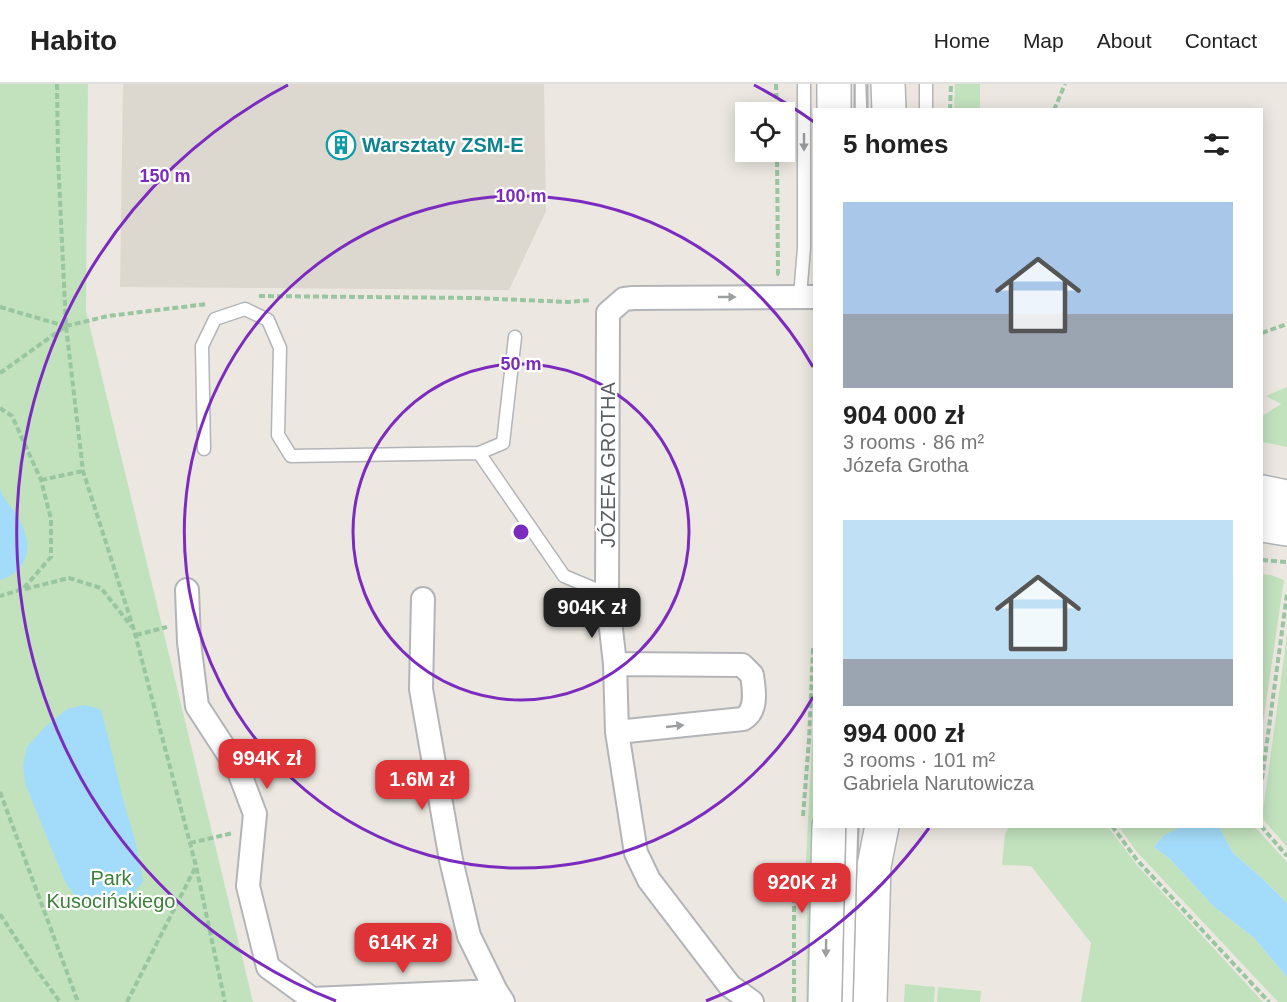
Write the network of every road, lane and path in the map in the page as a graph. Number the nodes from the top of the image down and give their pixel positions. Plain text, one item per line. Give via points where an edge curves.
1 (57, 84) edge
2 (776, 84) edge
3 (804, 84) edge
4 (834, 84) edge
5 (861, 84) edge
6 (888, 84) edge
7 (926, 84) edge
8 (951, 84) edge
9 (1065, 84) edge
10 (777, 102) edge
11 (834, 108) edge
12 (861, 108) edge
13 (889, 108) edge
14 (926, 108) edge
15 (950, 108) edge
16 (1055, 108) edge
17 (777, 162) edge
18 (784, 274) dead end
19 (259, 296) dead end
20 (808, 297) edge
21 (624, 298) junction
22 (215, 303) dead end
23 (0, 307) edge
24 (1287, 324) edge
25 (66, 326) junction
26 (1263, 333) edge
27 (515, 337) dead end
28 (0, 373) edge
29 (0, 408) edge
30 (204, 448) dead end
31 (479, 453) junction
32 (82, 471) junction
33 (41, 480) junction
34 (1263, 492) edge
35 (1287, 497) edge
36 (1263, 525) edge
37 (1287, 529) edge
38 (1263, 560) edge
39 (1287, 562) edge
40 (23, 589) junction
41 (187, 590) dead end
42 (608, 594) junction
43 (1287, 594) edge
44 (0, 596) edge
45 (423, 599) dead end
46 (188, 621) junction
47 (134, 630) junction
48 (136, 635) junction
49 (615, 664) junction
50 (617, 732) junction
51 (1263, 771) edge
52 (0, 792) edge
53 (829, 828) edge
54 (852, 828) edge
55 (882, 828) edge
56 (1114, 828) edge
57 (1263, 828) edge
58 (254, 829) junction
59 (190, 843) junction
60 (1287, 856) edge
61 (196, 866) junction
62 (798, 880) dead end
63 (0, 914) edge
64 (499, 997) edge
65 (312, 1001) edge
66 (60, 1002) edge
67 (78, 1002) edge
68 (128, 1002) edge
69 (225, 1002) edge
70 (752, 1002) edge
71 (794, 1002) edge
72 (825, 1002) edge
73 (848, 1002) edge
74 (870, 1002) edge
75 (1269, 1002) edge

1 - 25 path
2 - 10 path
3 -> 20 lane via 804,248
4 - 11 street
5 - 12 lane
6 - 13 street
7 - 14 lane
8 - 15 path
9 - 16 path
17 - 18 path via 778,274
19 - 21 path via 567,302
21 -> 20 street
21 - 42 street, JÓZEFA GROTHA via 608,313
22 - 25 path via 108,316
23 - 25 path
24 - 26 path
25 - 28 path
25 - 32 path
27 - 31 lane via 503,443
29 - 33 path via 12,416
30 - 31 lane via 202,346 215,319 245,309 268,320 280,348 278,435 291,456
31 - 42 lane via 564,576
32 - 33 path
32 - 47 path
33 - 40 path via 51,519 51,557
34 - 35 street
36 - 37 street
38 - 39 path
40 - 44 path
40 - 47 path via 69,578 101,588
41 - 46 street
42 - 49 street, JÓZEFA GROTHA
43 - 51 path
45 - 64 street via 421,689 451,860 469,936
46 - 48 path
46 - 58 street via 197,706 238,769 255,814
47 - 48 path
48 - 59 path
49 - 50 street, JÓZEFA GROTHA
50 -> 49 street via 743,719 751,712 754,691 752,675 742,665
50 - 70 street, JÓZEFA GROTHA via 636,853 649,880 730,986
52 - 67 path
53 -> 72 street
54 - 73 lane
55 - 74 street via 874,866
56 - 75 path via 1137,860
57 - 60 path
58 - 59 path
58 - 65 street via 248,886 268,967
59 - 61 path
61 - 68 path
61 - 69 path
62 - 71 path via 794,897
63 - 66 path
64 - 65 street

